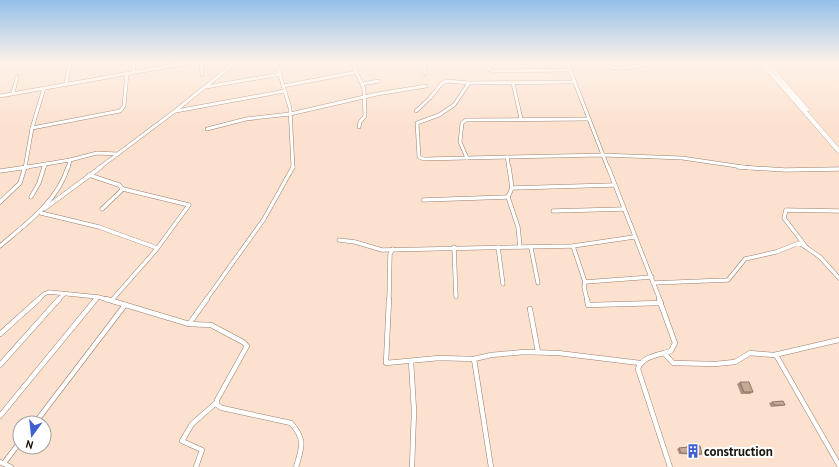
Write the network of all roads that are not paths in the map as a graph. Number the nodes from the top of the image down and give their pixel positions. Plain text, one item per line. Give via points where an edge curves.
1 (469, 83) edge
2 (513, 83) edge
3 (15, 84) edge
4 (66, 84) edge
5 (127, 84) edge
6 (210, 84) edge
7 (228, 84) edge
8 (296, 84) edge
9 (362, 84) edge
10 (441, 84) edge
11 (575, 84) edge
12 (780, 84) edge
13 (785, 84) edge
14 (284, 86) joint
15 (426, 86) dead end
16 (44, 88) junction
17 (205, 88) junction
18 (285, 91) junction
19 (13, 93) junction
20 (0, 96) edge
21 (364, 97) junction
22 (175, 111) junction
23 (416, 111) dead end
24 (290, 114) junction
25 (521, 119) junction
26 (588, 119) junction
27 (359, 127) dead end
28 (32, 128) junction
29 (207, 129) dead end
30 (839, 146) edge
31 (839, 151) edge
32 (119, 154) junction
33 (603, 155) junction
34 (507, 157) junction
35 (467, 158) junction
36 (70, 160) junction
37 (45, 164) junction
38 (25, 167) junction
39 (839, 169) edge
40 (0, 172) edge
41 (89, 174) junction
42 (614, 185) junction
43 (512, 188) junction
44 (123, 189) junction
45 (31, 197) dead end
46 (508, 197) junction
47 (423, 200) dead end
48 (0, 202) edge
49 (102, 209) dead end
50 (624, 209) junction
51 (44, 210) junction
52 (553, 211) dead end
53 (839, 211) edge
54 (41, 213) junction
55 (634, 237) junction
56 (339, 240) dead end
57 (0, 246) edge
58 (573, 246) junction
59 (454, 247) junction
60 (498, 247) junction
61 (520, 247) junction
62 (157, 248) junction
63 (531, 248) junction
64 (807, 248) junction
65 (393, 249) junction
66 (652, 277) junction
67 (839, 278) edge
68 (585, 282) junction
69 (538, 283) dead end
70 (653, 283) junction
71 (503, 284) dead end
72 (64, 294) junction
73 (98, 297) junction
74 (456, 297) dead end
75 (112, 300) junction
76 (661, 304) junction
77 (125, 306) junction
78 (530, 309) dead end
79 (189, 324) junction
80 (0, 334) edge
81 (839, 340) edge
82 (538, 352) junction
83 (664, 353) junction
84 (776, 354) junction
85 (474, 359) junction
86 (411, 361) junction
87 (640, 363) junction
88 (0, 365) edge
89 (216, 403) junction
90 (40, 415) edge
91 (0, 416) edge
92 (12, 451) edge
93 (2, 462) edge
94 (839, 465) edge
95 (11, 467) edge
96 (196, 467) edge
97 (296, 467) edge
98 (412, 467) edge
99 (491, 467) edge
100 (670, 467) edge

1 - 35 street via 454,105 439,115 417,124 419,157
2 - 25 street
3 - 19 street
4 - 16 street
5 - 28 street via 124,106 120,111
6 - 17 street
7 - 17 street
8 - 14 street
9 - 21 street
10 - 23 street
11 - 26 street
12 - 31 main road
13 - 30 main road
14 - 18 street
15 - 21 street
16 - 19 street
16 - 28 street
17 - 22 street
18 - 22 street
18 - 24 street
19 - 20 street
21 - 24 street
21 - 27 street via 366,116
22 - 32 street
24 - 29 street via 246,119
24 - 79 street via 292,167 264,218
25 - 26 street
25 - 35 street via 466,120 462,123 460,142
26 - 33 street
28 - 38 street
32 - 36 street via 97,154
32 - 41 street
33 - 34 street
33 - 39 street via 682,158 740,167 785,170
33 - 42 street
34 - 35 street
34 - 43 street
36 - 37 street
36 - 51 street via 64,180
37 - 38 street
37 - 45 street
38 - 40 street
38 - 48 street via 18,186
41 - 44 street via 119,185
41 - 51 street
42 - 43 street
42 - 50 street
43 - 46 street
44 - 49 street
44 - 62 street via 189,205
46 - 47 street
46 - 61 street via 518,227
50 - 52 street
50 - 55 street
51 - 54 street
53 - 64 street via 786,210 786,222
54 - 57 street
54 - 62 street via 99,227
55 - 58 street
55 - 66 street
56 - 65 street via 355,242 374,249
58 - 63 street
58 - 68 street
59 - 60 street
59 - 65 street
59 - 74 street
60 - 61 street
60 - 71 street
61 - 63 street
62 - 75 street
63 - 69 street
64 - 67 street via 820,256
64 - 70 street via 799,243 776,252 745,259 728,280
65 - 86 street via 390,254 385,360 386,363
66 - 68 street
66 - 70 street
68 - 76 street via 588,305
70 - 76 street
72 - 73 street
72 - 80 street via 44,294
72 - 88 street
73 - 75 street
73 - 91 street
75 - 77 street
76 - 83 street via 675,343 670,351
77 - 79 street
77 - 90 street
78 - 82 street
79 - 89 street via 211,325 246,346
81 - 84 street
82 - 85 street via 491,355
82 - 87 street
83 - 84 street via 670,362 679,364 735,362 753,352
83 - 87 street
84 - 94 street
85 - 86 street via 439,358
85 - 99 street
86 - 98 street via 414,411
87 - 100 street via 640,378
89 - 96 street via 192,423 182,441 202,450
89 - 97 street via 222,408 291,423 303,438
92 - 93 street
93 - 95 street

